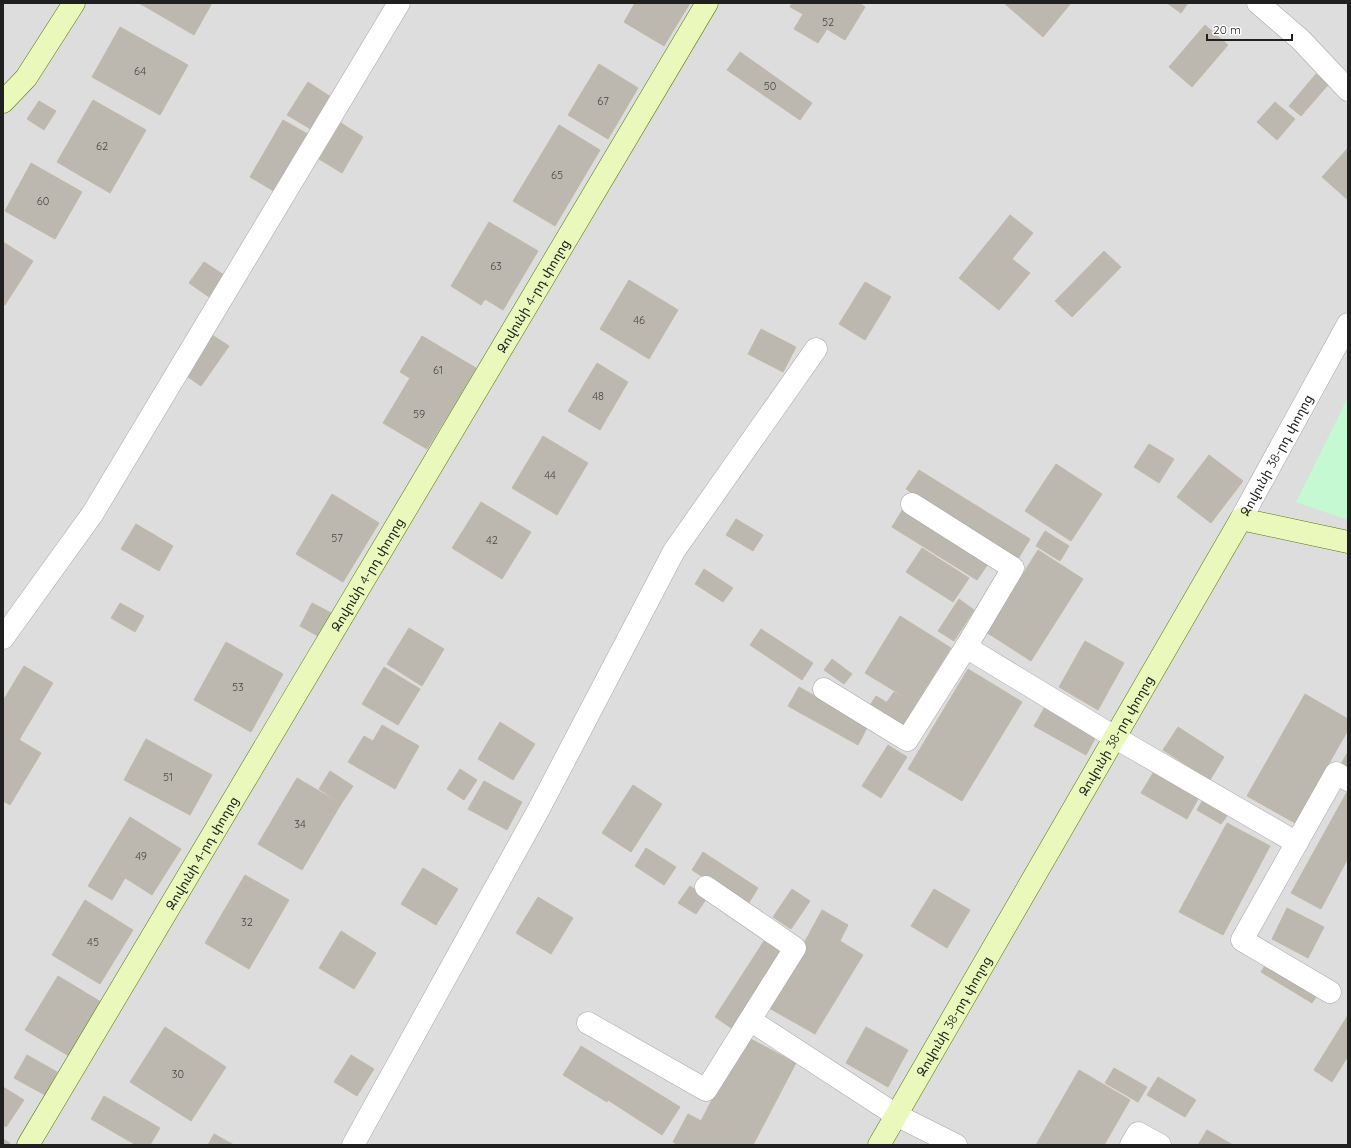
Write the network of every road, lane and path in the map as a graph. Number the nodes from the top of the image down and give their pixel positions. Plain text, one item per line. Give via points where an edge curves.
1 (74, 3) edge
2 (399, 3) edge
3 (707, 3) edge
4 (1258, 3) edge
5 (1348, 90) edge
6 (3, 102) edge
7 (1348, 324) edge
8 (816, 349) dead end
9 (912, 504) dead end
10 (1241, 519) junction
11 (1348, 542) edge
12 (3, 638) edge
13 (966, 647) junction
14 (824, 689) dead end
15 (1116, 738) junction
16 (1348, 780) edge
17 (1297, 843) junction
18 (706, 887) dead end
19 (1330, 992) dead end
20 (750, 1020) junction
21 (588, 1022) dead end
22 (896, 1115) junction
23 (28, 1145) edge
24 (353, 1145) edge
25 (879, 1145) edge
26 (956, 1145) edge
27 (1131, 1145) edge
28 (1160, 1145) edge

1 - 6 street via 26,78
2 - 12 street via 93,513
3 - 23 street, Զովունի 4-րդ փողոց
4 - 5 street via 1301,40
7 - 10 street, Զովունի 38-րդ փողոց
8 - 24 street via 674,551 540,807
9 - 13 street via 1013,568
10 - 11 street
10 - 15 street, Զովունի 38-րդ փողոց
13 - 14 street via 908,740
13 - 15 street
15 - 17 street
15 - 22 street, Զովունի 38-րդ փողոց
16 - 17 street via 1336,773
17 - 19 street via 1242,940
18 - 20 street via 795,948
20 - 21 street via 706,1090
20 - 22 street
22 - 25 street, Զովունի 38-րդ փողոց
22 - 26 street
27 - 28 street via 1138,1133

